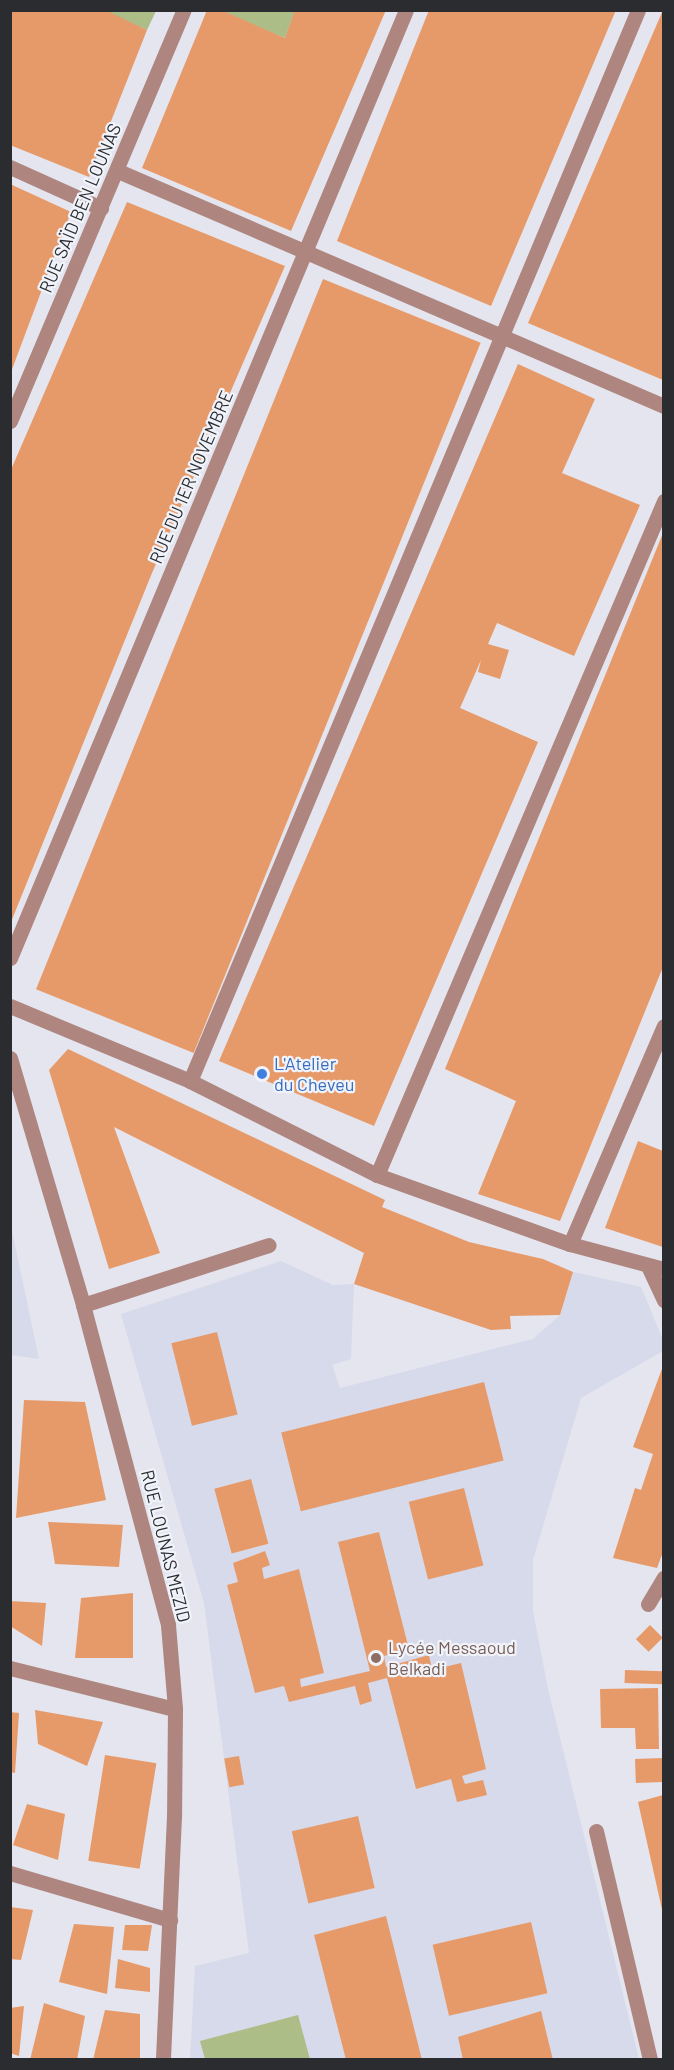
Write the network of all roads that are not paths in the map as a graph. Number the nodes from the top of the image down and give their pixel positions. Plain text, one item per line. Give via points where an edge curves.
1 (184, 10) edge
2 (406, 10) edge
3 (638, 10) edge
4 (10, 167) edge
5 (118, 171) junction
6 (101, 207) junction
7 (306, 252) junction
8 (504, 338) junction
9 (663, 406) edge
10 (10, 421) edge
11 (663, 501) edge
12 (10, 958) edge
13 (10, 1006) edge
14 (663, 1026) edge
15 (10, 1058) edge
16 (190, 1081) junction
17 (377, 1175) junction
18 (570, 1244) junction
19 (269, 1245) dead end
20 (648, 1266) junction
21 (663, 1269) edge
22 (663, 1301) edge
23 (83, 1305) junction
24 (663, 1577) edge
25 (648, 1604) dead end
26 (10, 1668) edge
27 (175, 1709) junction
28 (596, 1831) dead end
29 (10, 1873) edge
30 (170, 1920) junction
31 (163, 2060) edge
32 (650, 2060) edge

1 - 5 street, RUE SAÏD BEN LOUNAS
2 - 7 street, RUE DU 1ER NOVEMBRE
3 - 8 street
4 - 6 street
5 - 6 street, RUE SAÏD BEN LOUNAS
5 - 7 street
6 - 10 street, RUE SAÏD BEN LOUNAS
7 - 8 street
7 - 12 street, RUE DU 1ER NOVEMBRE
8 - 9 street
8 - 16 street
11 - 17 street
13 - 16 street
14 - 18 street
15 - 23 street, RUE LOUNAS MEZID
16 - 17 street
17 - 18 street
18 - 20 street
19 - 23 street
20 - 21 street
20 - 22 street
23 - 27 street, RUE LOUNAS MEZID via 168,1625
24 - 25 street
26 - 27 street
27 - 30 street, RUE LOUNAS MEZID
28 - 32 street
29 - 30 street
30 - 31 street, RUE LOUNAS MEZID

